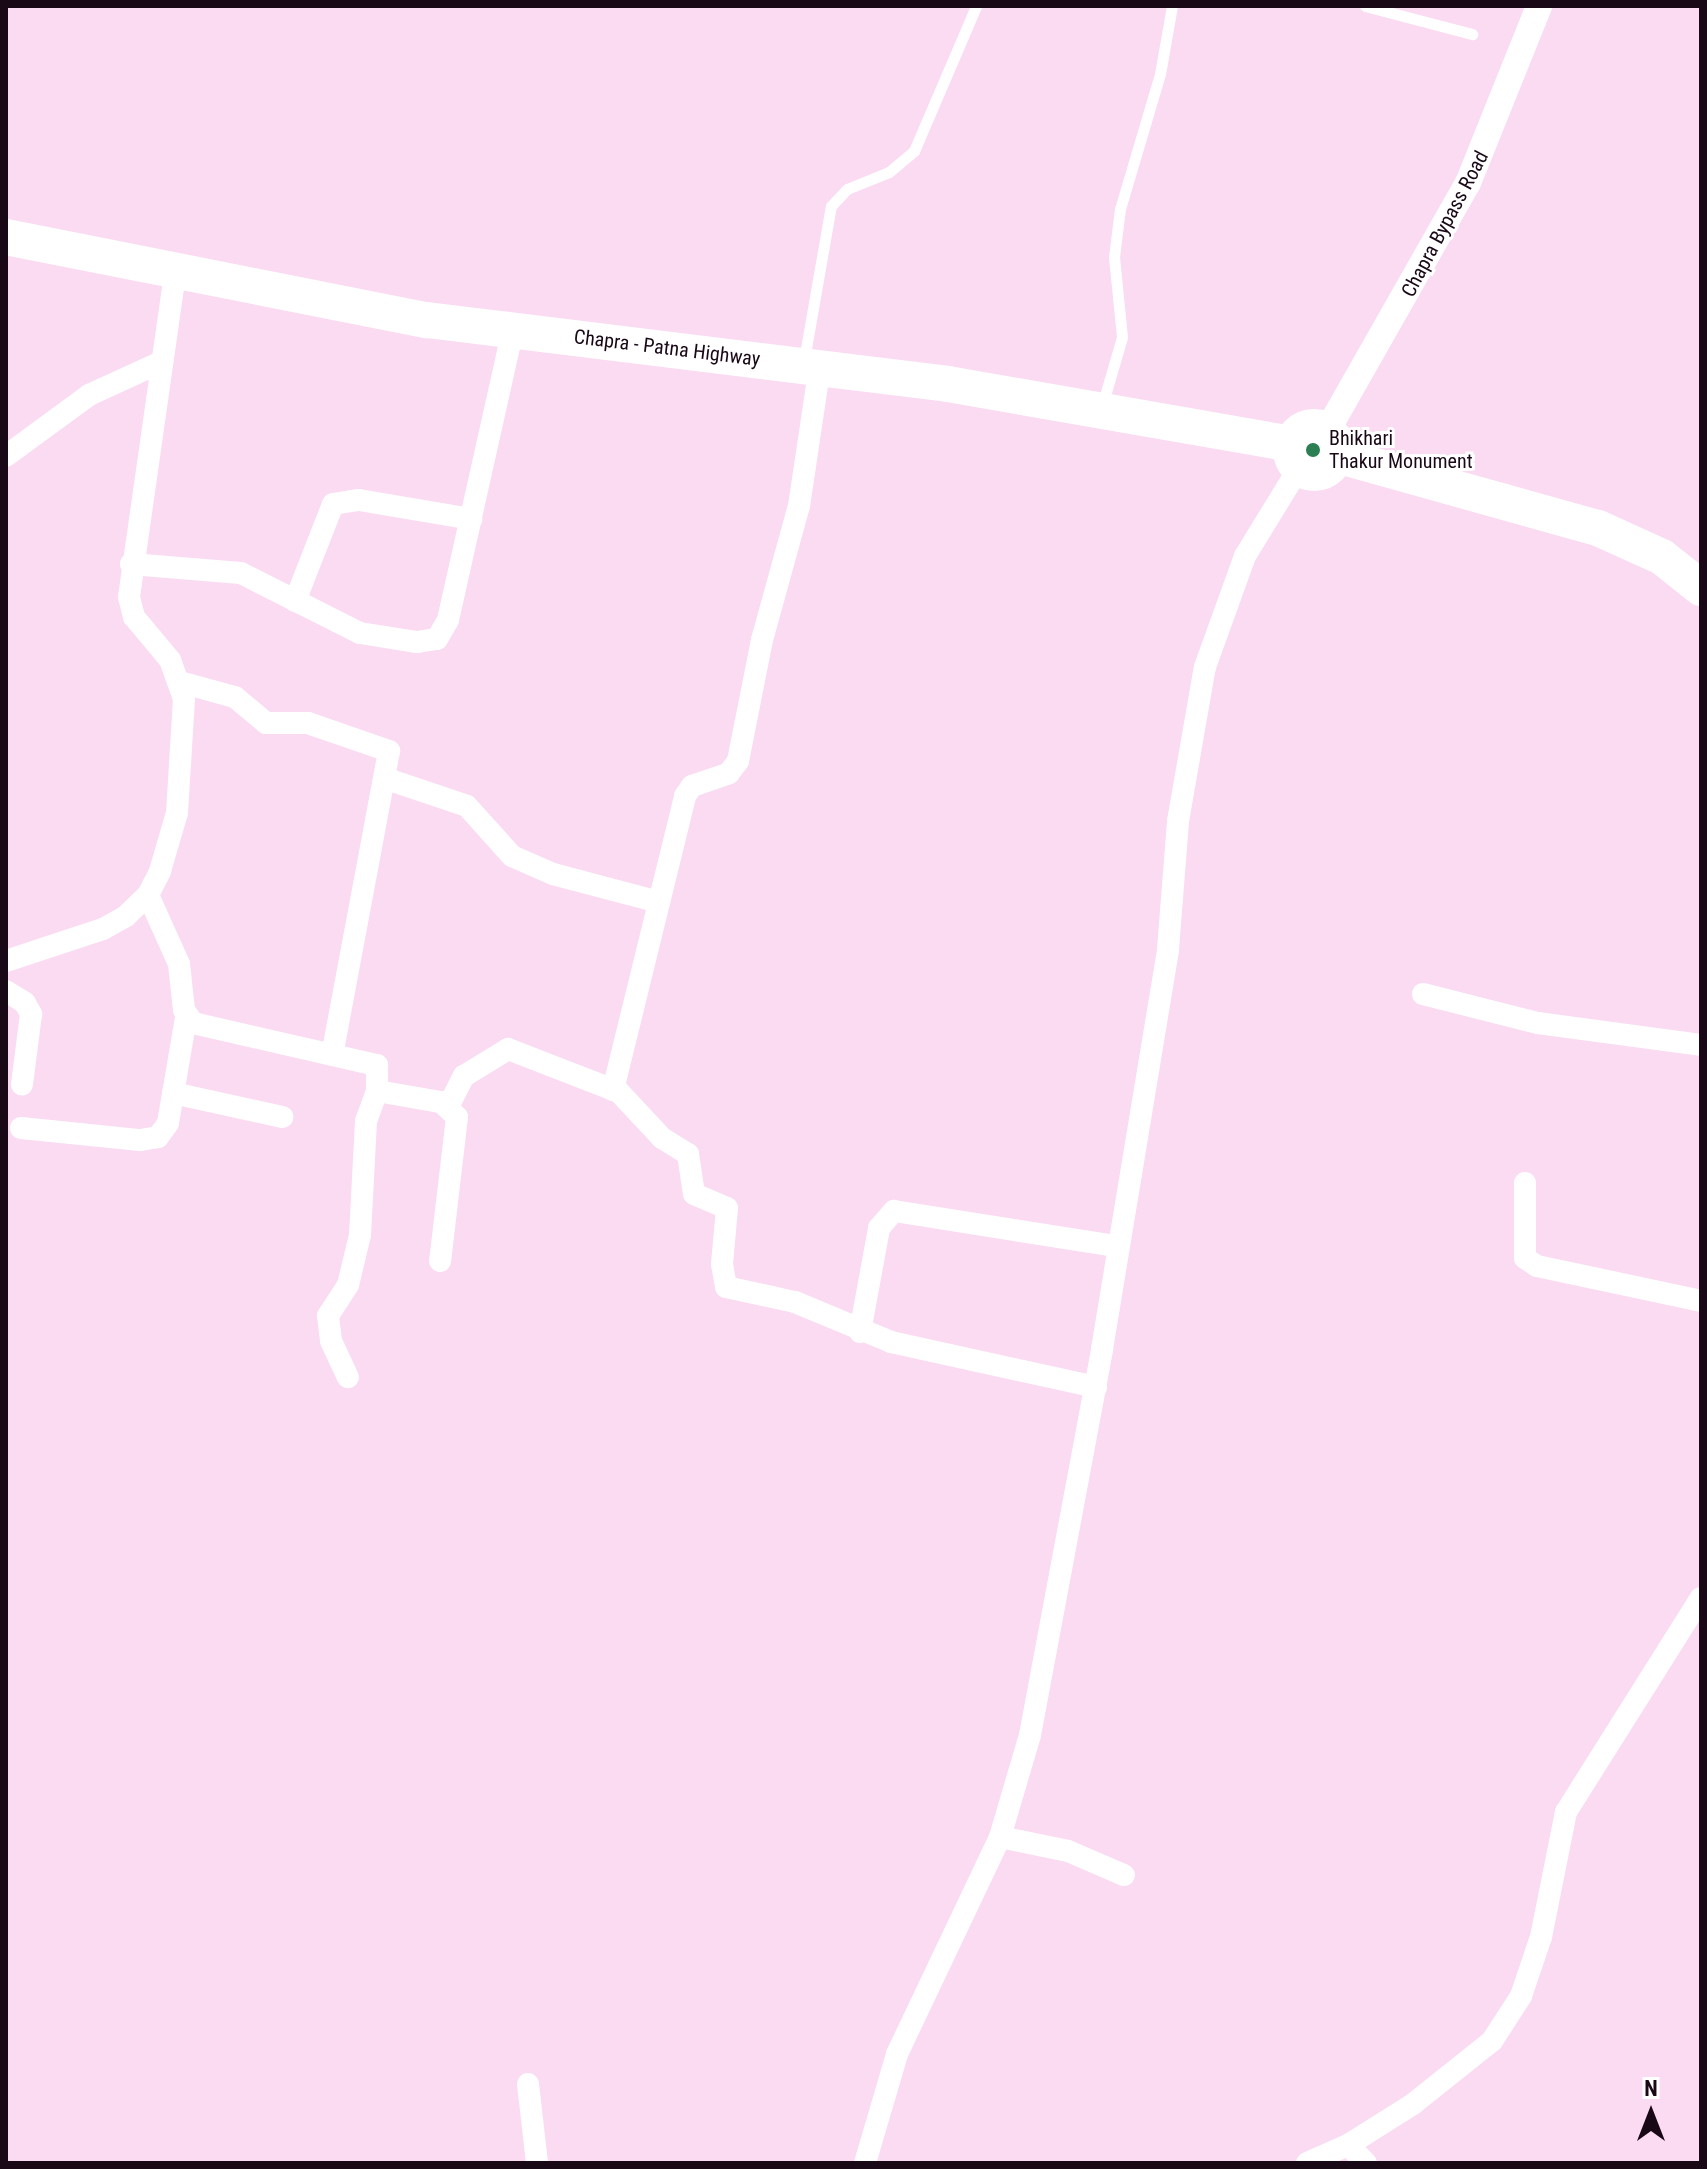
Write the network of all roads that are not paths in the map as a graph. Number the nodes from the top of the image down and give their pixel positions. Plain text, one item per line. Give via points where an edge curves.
1 (976, 6) edge
2 (1172, 6) edge
3 (1365, 6) edge
4 (1539, 6) edge
5 (1472, 34) dead end
6 (6, 230) edge
7 (6, 237) edge
8 (44, 243) junction
9 (175, 273) junction
10 (513, 330) junction
11 (159, 363) junction
12 (812, 365) junction
13 (1100, 411) junction
14 (1332, 443) junction
15 (6, 456) edge
16 (1295, 456) junction
17 (471, 519) junction
18 (131, 564) junction
19 (1701, 588) edge
20 (295, 601) junction
21 (180, 682) junction
22 (387, 779) junction
23 (148, 895) junction
24 (659, 902) junction
25 (6, 961) edge
26 (6, 991) edge
27 (1423, 994) dead end
28 (186, 1018) junction
29 (1701, 1045) edge
30 (332, 1055) junction
31 (22, 1084) dead end
32 (613, 1090) junction
33 (377, 1091) junction
34 (173, 1093) junction
35 (449, 1105) junction
36 (282, 1117) dead end
37 (21, 1128) dead end
38 (1525, 1183) dead end
39 (1116, 1246) junction
40 (440, 1261) dead end
41 (1701, 1301) edge
42 (860, 1332) junction
43 (348, 1377) dead end
44 (1096, 1387) junction
45 (1701, 1598) edge
46 (1000, 1837) junction
47 (1124, 1875) dead end
48 (528, 2084) dead end
49 (1348, 2145) junction
50 (537, 2163) edge
51 (865, 2163) edge
52 (1307, 2163) edge
53 (1366, 2163) edge

1 - 12 lane via 914,151 889,172 847,189 831,206
2 - 13 lane via 1160,74 1120,209 1114,257 1122,337
3 - 5 lane
4 - 14 street, Chapra Bypass Road via 1468,183
6 - 8 highway, Chapra - Patna Highway
7 - 8 highway, Chapra - Patna Highway
8 - 9 highway, Chapra - Patna Highway
9 - 10 highway, Chapra - Patna Highway via 427,320
9 - 11 street
10 - 12 highway, Chapra - Patna Highway
10 - 17 street
11 - 15 street via 89,395
11 - 18 street
12 - 13 highway, Chapra - Patna Highway
12 - 24 street via 799,506 762,640 738,761 729,773 692,786 685,796
13 - 16 highway, Chapra - Patna Highway
14 - 16 highway via 1303,429
14 - 19 highway via 1598,528 1662,557
16 - 39 street via 1245,556 1205,667 1178,821 1168,949
17 - 20 street via 359,500 333,504
17 - 20 street via 448,620 437,639 417,642 360,633
18 - 20 street via 241,573
18 - 21 street via 134,617 170,660
21 - 22 street via 235,697 266,723 308,723 382,745 390,757
21 - 23 street via 185,731 177,813
22 - 24 street via 467,806 512,856 553,874
22 - 30 street
23 - 25 street via 103,929
23 - 28 street via 179,964
24 - 32 street
26 - 31 street via 25,1003 31,1014
27 - 29 street via 1538,1023
28 - 30 street via 225,1033
28 - 34 street
30 - 33 street via 374,1062
32 - 35 street via 563,1073 527,1052 508,1049 464,1076
32 - 42 street via 633,1102 662,1138 688,1154 694,1194 727,1208 722,1264 726,1287 795,1302
33 - 35 street
33 - 43 street via 366,1121 358,1248 348,1285 328,1316 331,1341
34 - 36 street
34 - 37 street via 165,1131 150,1139
35 - 40 street via 458,1124
38 - 41 street via 1525,1258 1537,1266
39 - 42 street via 894,1211 879,1228
39 - 44 street
42 - 44 street
44 - 46 street via 1030,1735
45 - 49 street via 1566,1812 1541,1937 1521,1996 1492,2041 1461,2070
46 - 47 street via 1068,1851
46 - 51 street via 897,2054
48 - 50 street
49 - 52 street
49 - 53 street

